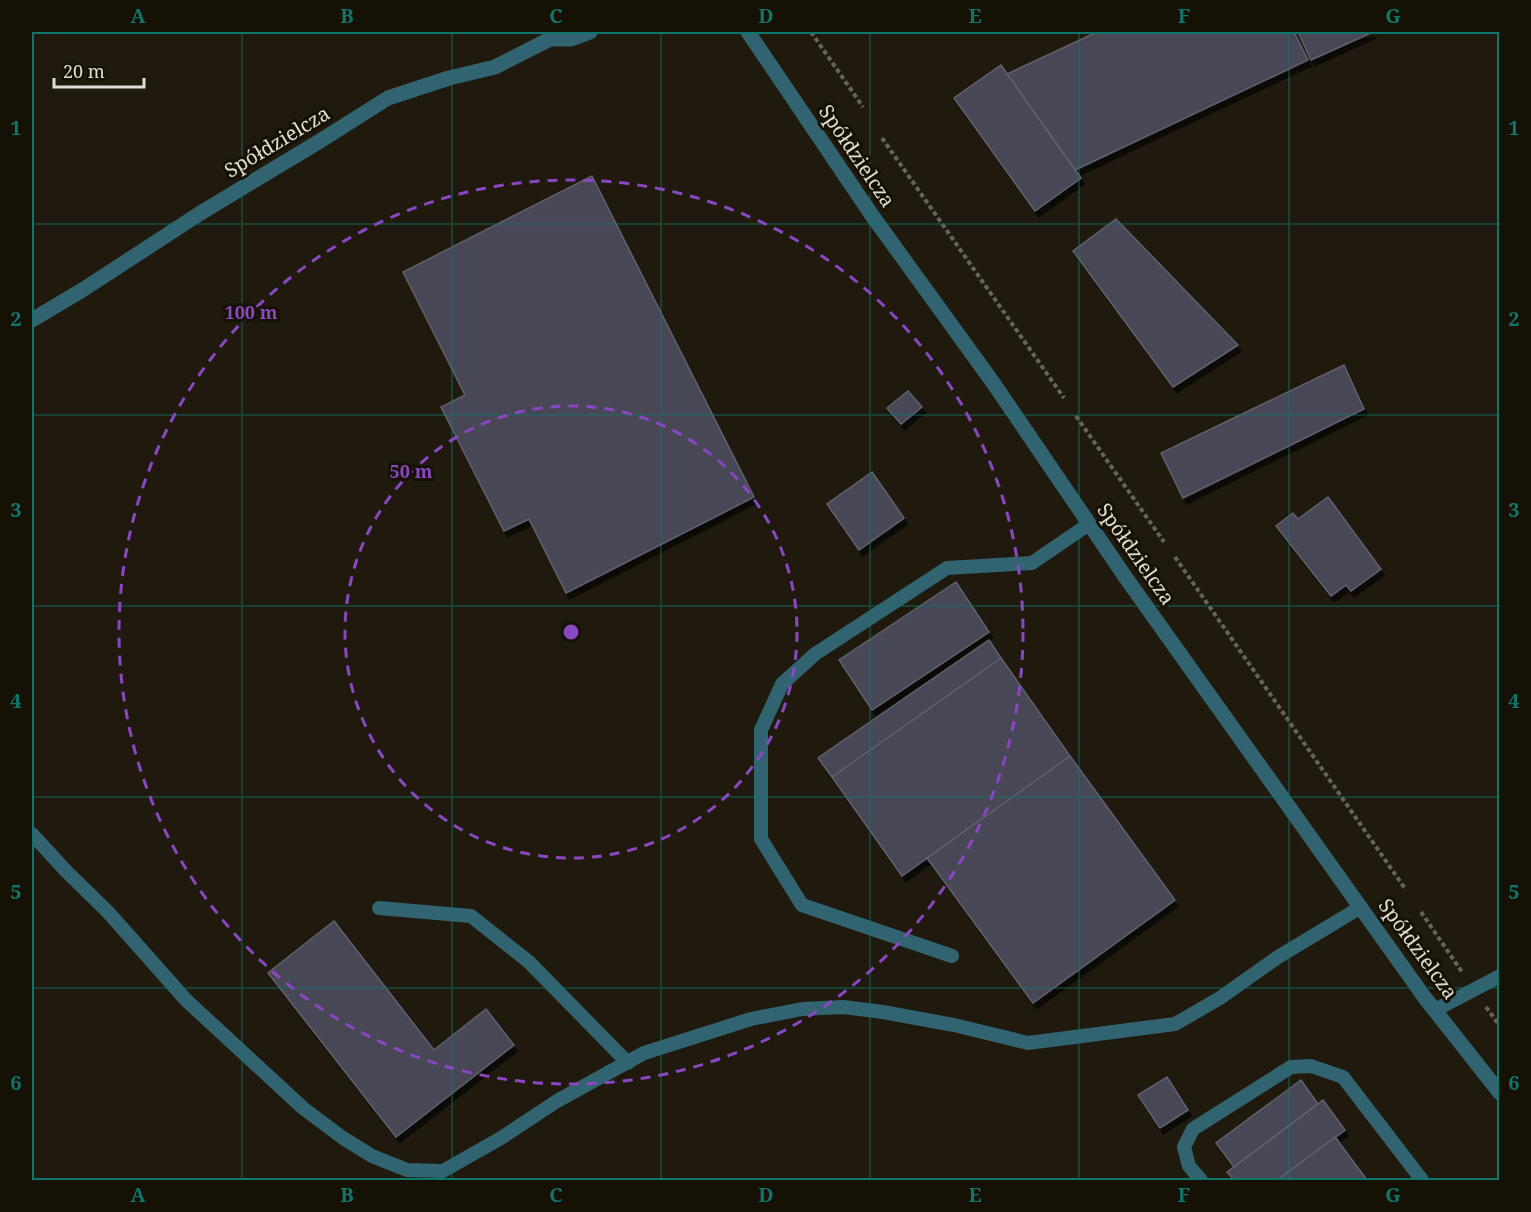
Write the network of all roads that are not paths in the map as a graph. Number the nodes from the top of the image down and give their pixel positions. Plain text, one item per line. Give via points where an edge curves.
1 (590, 32) edge
2 (748, 32) edge
3 (553, 35) edge
4 (32, 320) edge
5 (1089, 524) junction
6 (32, 834) edge
7 (1361, 907) junction
8 (379, 908) dead end
9 (952, 956) dead end
10 (1500, 976) edge
11 (1435, 1010) junction
12 (628, 1063) junction
13 (1500, 1093) edge
14 (440, 1176) edge
15 (1202, 1180) edge
16 (1422, 1180) edge

1 - 3 street via 571,39
2 - 5 street, Spółdzielcza
3 - 4 street, Spółdzielcza via 495,67 388,98
5 - 7 street, Spółdzielcza
5 - 9 lane via 1032,564 947,568 814,654 782,684 760,730 760,838 802,905
6 - 14 lane via 186,1000 303,1108 372,1156 407,1170
7 - 11 street, Spółdzielcza
7 - 12 lane via 1175,1024 1028,1043 883,1012 802,1009 700,1034 644,1053
8 - 12 lane via 471,916 529,962
10 - 11 lane
11 - 13 street, Spółdzielcza
12 - 14 lane via 557,1101
15 - 16 lane via 1189,1166 1184,1147 1193,1129 1291,1066 1311,1066 1343,1077

